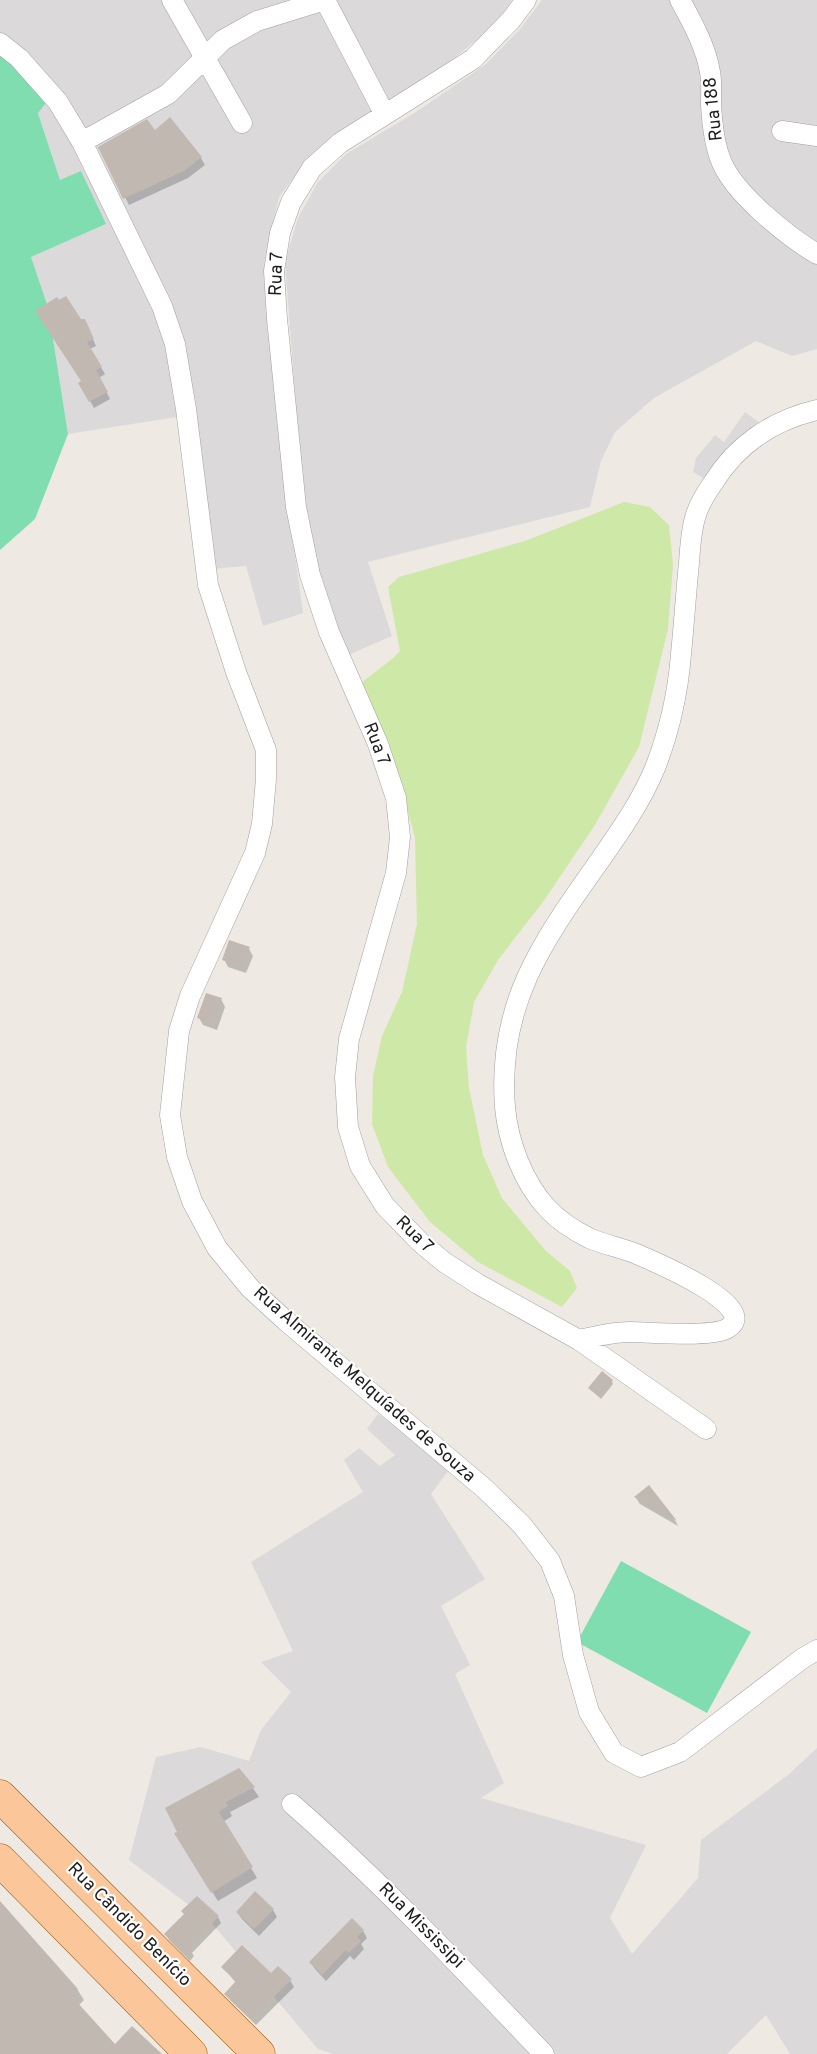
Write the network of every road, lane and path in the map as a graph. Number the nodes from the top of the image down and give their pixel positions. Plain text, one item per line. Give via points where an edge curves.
1 (172, 0) edge
2 (325, 0) edge
3 (526, 0) edge
4 (680, 0) edge
5 (0, 43) edge
6 (204, 57) junction
7 (385, 115) junction
8 (242, 123) dead end
9 (782, 131) dead end
10 (817, 136) edge
11 (82, 142) junction
12 (817, 254) edge
13 (817, 410) edge
14 (579, 1340) junction
15 (706, 1429) dead end
16 (817, 1650) edge
17 (0, 1796) edge
18 (292, 1804) dead end
19 (0, 1860) edge
20 (191, 2054) edge
21 (258, 2054) edge
22 (544, 2054) edge

1 - 6 street
2 - 6 street via 257,21 223,40
2 - 7 street
3 - 7 street, Rua 7 via 473,59
4 - 12 street, Rua 188 via 711,73 711,105 722,164 756,206
5 - 11 street, Rua Almirante Melquíades de Souza via 52,94
6 - 8 street
6 - 11 street via 168,94
7 - 14 street, Rua 7 via 340,143 312,168 291,202 280,233 274,271 296,507 310,575 329,632 378,744 396,798 400,837 396,873 349,1039 345,1077 348,1127 360,1166 385,1206 420,1242 478,1284
9 - 10 street
11 - 16 street, Rua Almirante Melquíades de Souza via 162,306 175,344 208,585 266,750 262,824 255,853 190,996 179,1031 170,1115 177,1157 192,1201 217,1248 250,1288 485,1490 550,1561 564,1596 573,1655 589,1712 614,1753 641,1767 680,1752
13 - 14 street via 774,424 756,435 714,480 695,516 681,658 667,736 628,820 552,929 522,987 507,1036 503,1074 512,1140 524,1174 548,1210 588,1237 637,1254 716,1295 732,1310 734,1322 723,1330 628,1332
14 - 15 street, Rua 7
17 - 21 main road, Rua Cândido Benício
18 - 22 street, Rua Mississipi via 398,1902
19 - 20 main road

